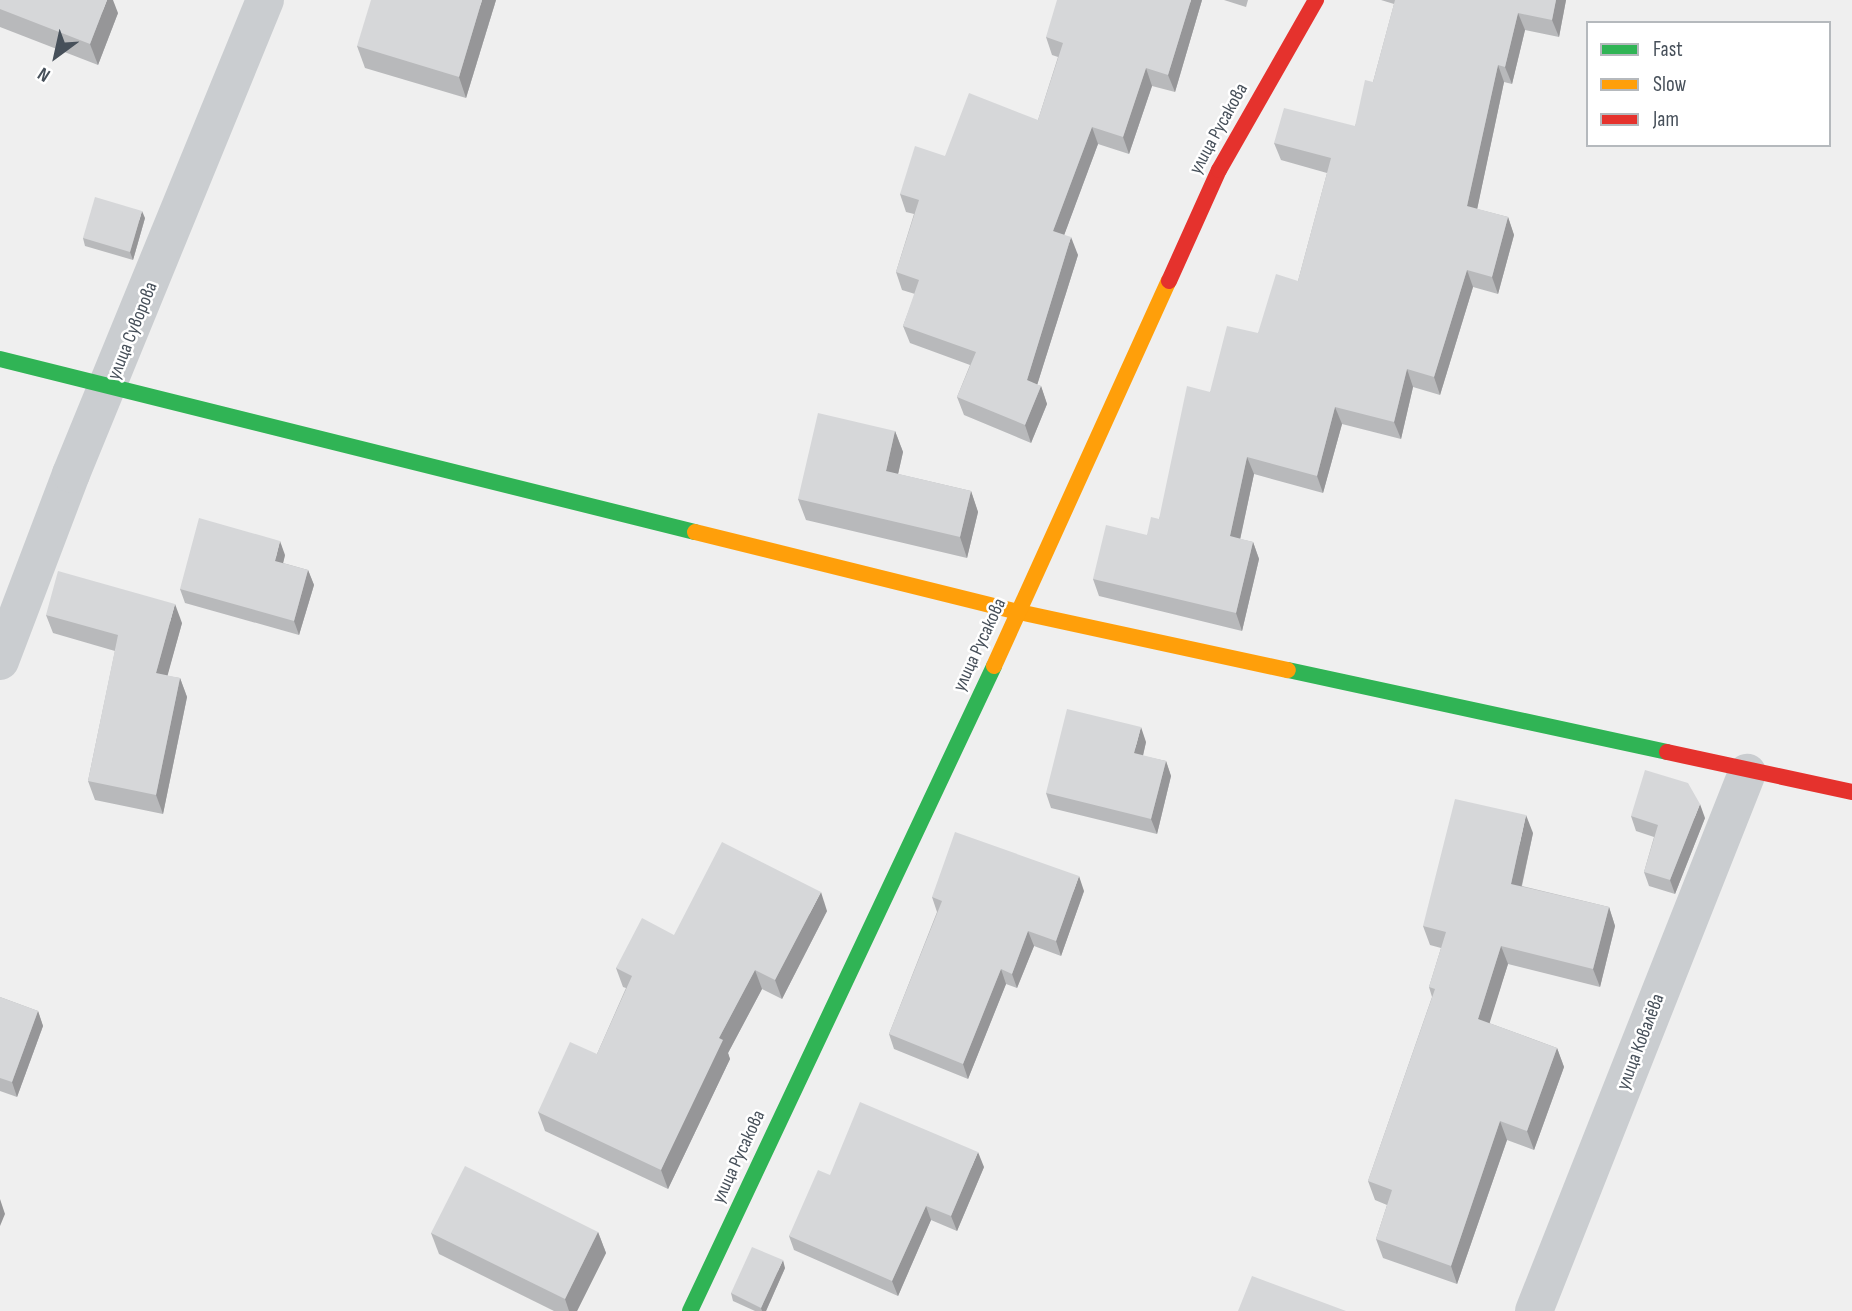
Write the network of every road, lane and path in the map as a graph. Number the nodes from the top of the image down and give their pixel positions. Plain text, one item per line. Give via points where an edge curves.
1 (265, 0) edge
2 (1316, 0) edge
3 (0, 359) edge
4 (111, 385) junction
5 (1019, 612) junction
6 (0, 661) edge
7 (1747, 773) junction
8 (1852, 792) edge
9 (690, 1311) edge
10 (1534, 1311) edge

1 - 4 street, улица Суворова
2 - 5 street, улица Русакова via 1219,170
3 - 4 street
4 - 5 street
4 - 6 street, улица Суворова via 71,474
5 - 7 street
5 - 9 street, улица Русакова
7 - 8 street
7 - 10 street, улица Ковалёва

